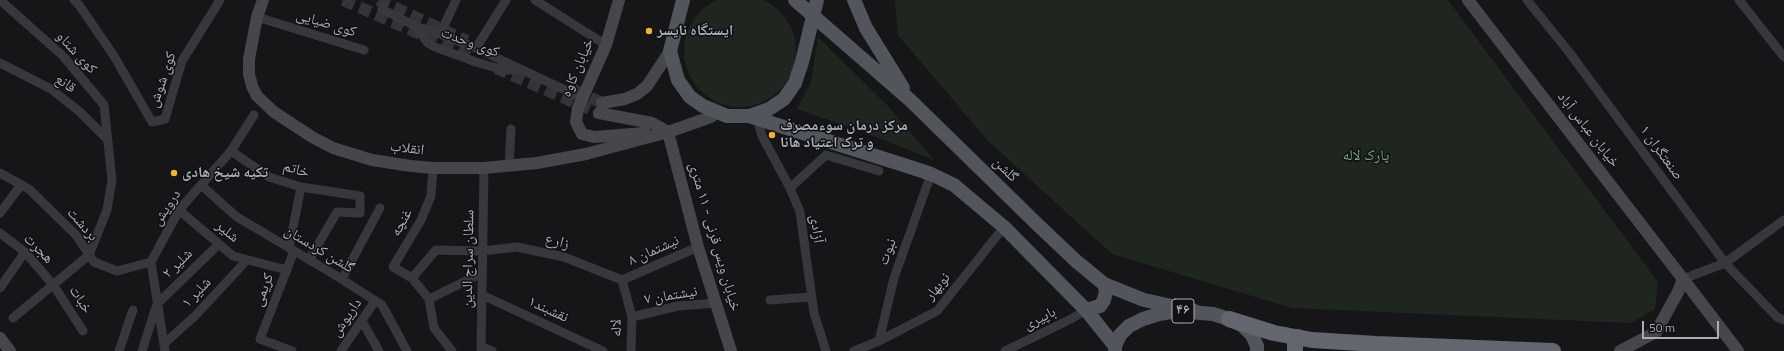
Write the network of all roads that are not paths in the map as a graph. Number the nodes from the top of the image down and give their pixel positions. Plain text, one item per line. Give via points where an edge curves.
1 (0, 0) edge
2 (74, 0) edge
3 (220, 0) edge
4 (263, 0) edge
5 (386, 0) edge
6 (456, 0) edge
7 (506, 0) edge
8 (535, 0) edge
9 (619, 0) edge
10 (683, 0) edge
11 (692, 0) edge
12 (795, 0) edge
13 (817, 0) edge
14 (854, 0) edge
15 (1468, 0) edge
16 (1527, 0) edge
17 (1739, 0) edge
18 (814, 15) junction
19 (257, 17) junction
20 (678, 18) junction
21 (415, 26) junction
22 (440, 34) junction
23 (606, 45) junction
24 (476, 48) junction
25 (364, 50) dead end
26 (670, 51) junction
27 (1784, 57) edge
28 (0, 63) edge
29 (524, 70) junction
30 (582, 98) junction
31 (910, 100) junction
32 (717, 112) junction
33 (254, 114) dead end
34 (753, 117) junction
35 (511, 129) dead end
36 (668, 132) junction
37 (107, 139) junction
38 (231, 151) junction
39 (509, 166) junction
40 (433, 168) junction
41 (484, 168) junction
42 (879, 171) dead end
43 (0, 173) edge
44 (931, 174) junction
45 (21, 185) junction
46 (201, 185) junction
47 (301, 187) junction
48 (790, 188) junction
49 (380, 208) dead end
50 (179, 210) junction
51 (0, 213) edge
52 (360, 213) junction
53 (1784, 220) edge
54 (373, 222) junction
55 (1004, 227) junction
56 (0, 233) edge
57 (219, 244) junction
58 (698, 247) junction
59 (292, 250) junction
60 (482, 251) junction
61 (25, 252) junction
62 (90, 255) junction
63 (247, 260) junction
64 (309, 260) junction
65 (151, 262) junction
66 (1725, 263) junction
67 (287, 270) junction
68 (482, 273) junction
69 (412, 278) junction
70 (342, 279) junction
71 (1683, 279) junction
72 (622, 280) junction
73 (1104, 284) junction
74 (54, 286) junction
75 (0, 288) edge
76 (482, 295) junction
77 (811, 297) junction
78 (429, 299) junction
79 (770, 300) dead end
80 (375, 301) junction
81 (716, 303) junction
82 (157, 304) junction
83 (133, 310) dead end
84 (1086, 310) junction
85 (1784, 310) edge
86 (1195, 311) junction
87 (632, 317) junction
88 (13, 318) dead end
89 (1781, 318) edge
90 (1229, 319) junction
91 (362, 321) junction
92 (83, 331) dead end
93 (0, 338) edge
94 (878, 341) junction
95 (1297, 344) edge
96 (165, 347) edge
97 (1115, 348) edge
98 (482, 349) edge
99 (10, 351) edge
100 (119, 351) edge
101 (142, 351) edge
102 (292, 351) edge
103 (341, 351) edge
104 (379, 351) edge
105 (407, 351) edge
106 (452, 351) edge
107 (492, 351) edge
108 (603, 351) edge
109 (631, 351) edge
110 (731, 351) edge
111 (826, 351) edge
112 (854, 351) edge
113 (1005, 351) edge
114 (1257, 351) edge
115 (1553, 351) edge
116 (1620, 351) edge
117 (1738, 351) edge

1 - 37 street, کوی شتاو via 63,56 104,105
2 - 3 street, کوی شوش via 114,56 152,122 165,119 182,61
4 - 19 main road, انقلاب
5 - 21 street, کوی وحدت via 382,9
6 - 22 street
7 - 24 street
8 - 23 street
9 - 23 main road, خیابان کاوه
10 - 20 main road
11 - 20 main road
12 - 18 main road, گلشن
13 - 18 main road
14 - 31 main road via 866,28
15 - 71 main road, خیابان عباس آباد
16 - 66 street, ۱ صنعتگران via 1569,52
17 - 27 street
18 - 31 main road, گلشن
18 - 34 main road via 795,83 784,99
19 - 25 street, کوی ضیایی
19 - 40 main road, انقلاب via 249,59 249,74 257,96 274,112 333,148 372,160
20 - 26 main road
21 - 22 street, کوی وحدت
21 - 29 street, کوی وحدت via 428,43 435,47 504,70
22 - 24 street, کوی وحدت
23 - 30 main road, خیابان کاوه
24 - 29 street, کوی وحدت
26 - 32 main road via 678,80 690,97
26 - 36 main road via 648,86 638,94 601,108 652,123
28 - 37 street, قانع via 50,90 80,112
29 - 30 street, کوی وحدت
30 - 36 main road, خیابان کاوه via 576,122 582,134 594,137
31 - 73 main road, گلشن via 1076,261
32 - 34 main road via 727,116
32 - 36 main road, انقلاب via 711,117
33 - 38 street, درویش
34 - 44 main road
34 - 48 street, آزادی
35 - 39 street
36 - 39 main road, انقلاب via 586,154
36 - 58 main road, خیابان ویس قرنی - ۱۱ متری
37 - 62 street, کوی شتاو via 112,180 108,210
38 - 46 street, درویش
38 - 47 street, خاتم via 270,177
39 - 41 main road, انقلاب
40 - 41 main road, انقلاب
40 - 69 street, غنچه via 431,196 422,220 393,267
41 - 60 street, سلطان سراج الدین
42 - 48 street via 826,155
43 - 45 street, بردشت
44 - 55 main road via 954,185
44 - 94 street, نبوت via 894,278
45 - 51 street
45 - 62 street, بردشت via 76,235
46 - 50 street, درویش
46 - 59 street, گلشن کردستان via 237,217
47 - 52 street, خاتم via 360,196
47 - 59 street, کریمی
48 - 77 street, آزادی via 800,212
49 - 54 street
50 - 57 street, شلیر
50 - 65 street, درویش
52 - 54 street
52 - 64 street via 337,212
53 - 66 street
54 - 70 street
55 - 84 main road
55 - 94 street, نوبهار via 937,311
56 - 61 street, هجرت
57 - 63 street, شلیر via 234,256
57 - 82 street, شلیر ۲
58 - 72 street, نیشتمان ۸
58 - 81 main road, خیابان ویس قرنی - ۱۱ متری
59 - 64 street, گلشن کردستان
59 - 67 street, کریمی
60 - 68 street, سلطان سراج الدین
60 - 69 street, زارع via 436,250
60 - 72 street, زارع via 517,247 564,257
61 - 74 street, هجرت
61 - 75 street
62 - 65 street, بردشت via 94,262 117,271
62 - 74 street
63 - 67 street, شلیر
63 - 96 street, شلیر ۱
64 - 70 street, گلشن کردستان
65 - 82 street
66 - 71 street
66 - 89 street, ۱ صنعتگران
67 - 102 street, کریمی via 260,339
68 - 76 street, سلطان سراج الدین
68 - 78 street
69 - 78 street
70 - 80 street, گلشن کردستان
71 - 116 main road via 1656,332
71 - 117 main road, خیابان عباس آباد
72 - 87 street, لاله
73 - 84 main road via 1106,291 1100,306
73 - 86 main road, گلشن via 1144,300
74 - 88 street
74 - 92 street, خبات
76 - 98 street, سلطان سراج الدین
76 - 108 street, نقشبند۱
77 - 79 street
77 - 111 street, آزادی
78 - 106 street via 434,328
80 - 91 street, داریوش
80 - 105 street, گلشن کردستان via 382,305
81 - 87 street, نیشتمان ۷ via 678,306
81 - 110 main road, خیابان ویس قرنی - ۱۱ متری
82 - 96 street
82 - 101 street
83 - 100 street
84 - 97 main road
84 - 113 street, باپیری
85 - 89 street
86 - 90 main road, ۴۶
86 - 97 main road, ۴۶ via 1159,314 1143,319 1129,326 1120,335
87 - 109 street, لاله
90 - 95 highway via 1274,333
90 - 114 main road, ۴۶ via 1243,326 1252,335
91 - 103 street, داریوش
91 - 104 street
93 - 99 main road
94 - 112 street, نوبهار
95 - 115 highway via 1376,344
98 - 107 street

